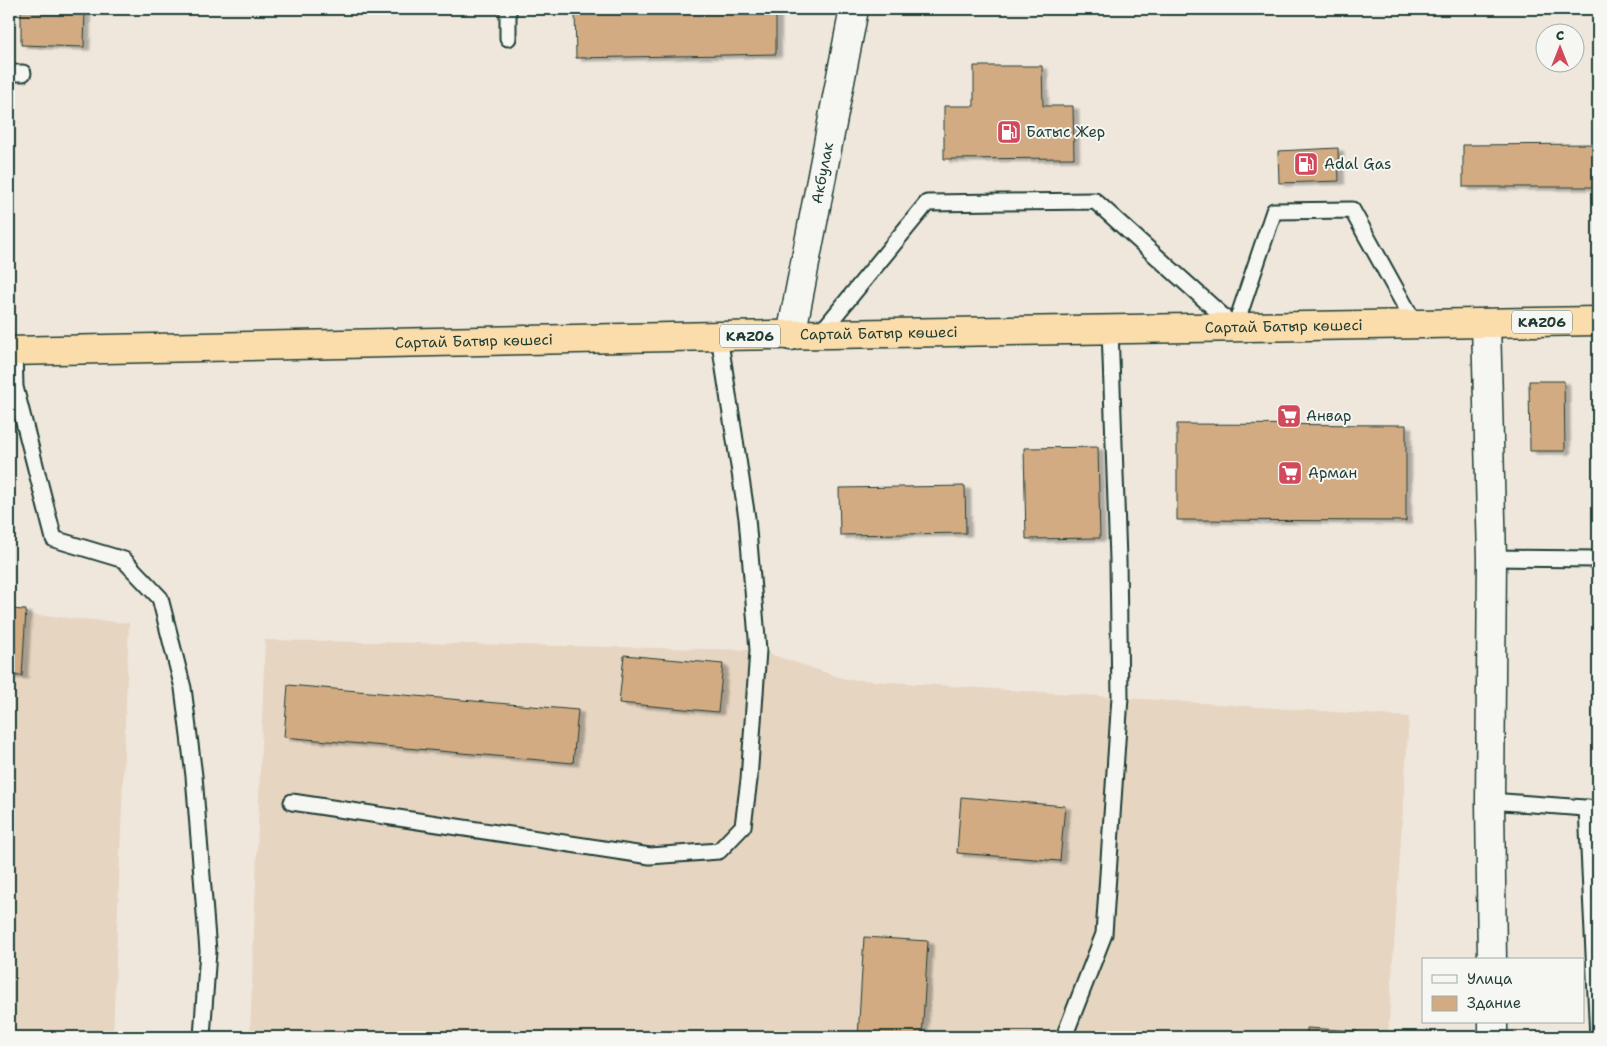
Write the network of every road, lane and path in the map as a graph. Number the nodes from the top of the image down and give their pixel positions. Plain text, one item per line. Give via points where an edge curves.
1 (508, 9) edge
2 (854, 9) edge
3 (508, 38) dead end
4 (1598, 320) edge
5 (1486, 323) junction
6 (1415, 324) junction
7 (1235, 327) junction
8 (1110, 329) junction
9 (819, 335) junction
10 (719, 336) junction
11 (791, 336) junction
12 (12, 351) edge
13 (1492, 558) junction
14 (1598, 559) edge
15 (1490, 801) junction
16 (292, 802) dead end
17 (1593, 808) edge
18 (1492, 958) edge
19 (1493, 1024) edge
20 (202, 1037) edge
21 (1064, 1037) edge
22 (1493, 1037) edge
23 (1598, 1037) edge

1 - 3 lane
2 - 11 street, Акбулак
4 - 5 highway, Сартай Батыр көшесі / KАZ06
5 - 6 highway, Сартай Батыр көшесі / KАZ06
5 - 13 street
6 - 7 highway, Сартай Батыр көшесі / KАZ06
6 - 7 lane via 1352,210 1274,211
7 - 8 highway, Сартай Батыр көшесі / KАZ06
7 - 9 lane via 1095,201 927,203
8 - 9 highway, Сартай Батыр көшесі / KАZ06
8 - 21 lane via 1120,697 1104,934
9 - 11 highway, Сартай Батыр көшесі / KАZ06
10 - 11 highway, Сартай Батыр көшесі / KАZ06
10 - 12 highway, Сартай Батыр көшесі / KАZ06
10 - 16 lane via 747,518 758,650 743,826 719,851 650,856
12 - 20 lane via 15,387 54,539 124,560 160,598 183,688 194,776 208,951
13 - 14 lane
13 - 15 street
15 - 17 lane
15 - 18 street
17 - 23 lane
19 - 22 street

